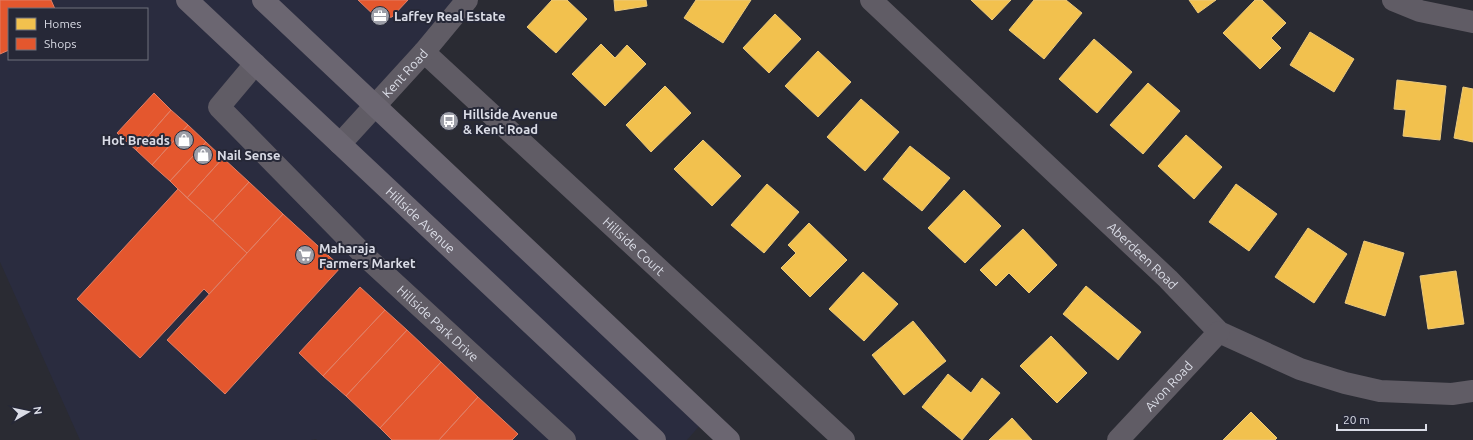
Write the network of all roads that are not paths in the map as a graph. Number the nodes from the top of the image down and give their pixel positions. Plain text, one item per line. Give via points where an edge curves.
1 (187, 0) edge
2 (263, 0) edge
3 (467, 0) edge
4 (871, 0) edge
5 (1393, 0) edge
6 (1473, 22) edge
7 (424, 52) junction
8 (255, 64) junction
9 (375, 106) junction
10 (340, 144) junction
11 (1219, 332) junction
12 (1473, 391) edge
13 (565, 440) edge
14 (655, 440) edge
15 (729, 440) edge
16 (844, 440) edge
17 (1118, 440) edge

1 - 8 main road, Hillside Avenue
2 - 9 main road
3 - 7 street, Kent Road
4 - 11 street, Aberdeen Road via 1168,279
5 - 6 street via 1420,11
7 - 9 street, Kent Road
7 - 16 street, Hillside Court
8 - 10 main road, Hillside Avenue
8 - 13 street, Hillside Park Drive via 219,108 366,256
9 - 10 street, Kent Road
9 - 15 main road
10 - 14 main road, Hillside Avenue
11 - 12 street, Aberdeen Road via 1300,369 1345,383 1380,391 1452,394
11 - 17 street, Avon Road

